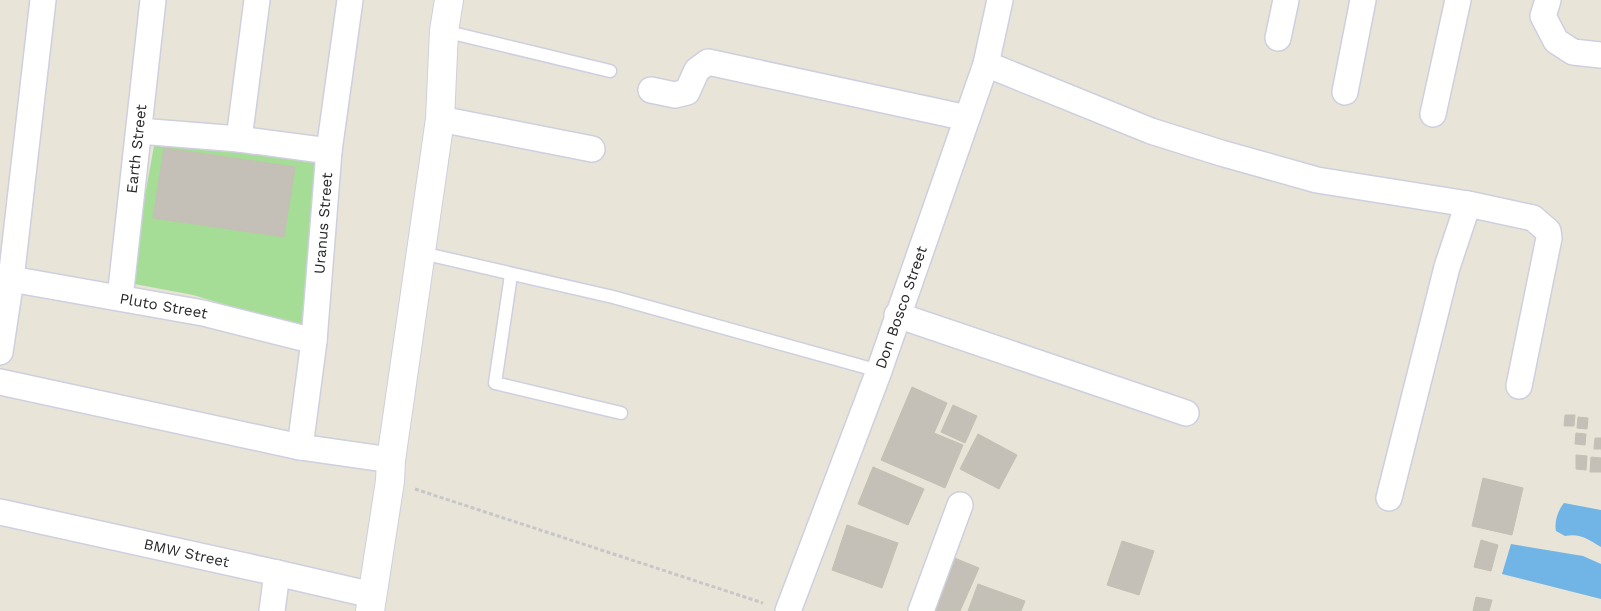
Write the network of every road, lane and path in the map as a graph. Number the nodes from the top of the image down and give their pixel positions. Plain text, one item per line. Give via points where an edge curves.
1 (43, 0) edge
2 (153, 0) edge
3 (257, 0) edge
4 (350, 0) edge
5 (449, 0) edge
6 (1000, 0) edge
7 (1286, 0) edge
8 (1363, 0) edge
9 (1458, 0) edge
10 (1548, 0) edge
11 (444, 31) junction
12 (1278, 38) dead end
13 (1601, 56) edge
14 (986, 64) junction
15 (610, 71) dead end
16 (651, 90) dead end
17 (1344, 92) dead end
18 (1433, 114) dead end
19 (967, 118) junction
20 (440, 119) junction
21 (139, 131) junction
22 (238, 139) junction
23 (592, 149) dead end
24 (329, 152) junction
25 (1468, 204) junction
26 (422, 253) junction
27 (511, 274) junction
28 (11, 279) junction
29 (120, 298) junction
30 (897, 315) junction
31 (314, 341) junction
32 (0, 352) edge
33 (879, 371) junction
34 (0, 382) edge
35 (1519, 386) dead end
36 (621, 413) dead end
37 (1186, 414) dead end
38 (300, 446) junction
39 (391, 471) junction
40 (1389, 498) dead end
41 (960, 505) dead end
42 (0, 512) edge
43 (277, 572) junction
44 (371, 603) edge
45 (272, 611) edge
46 (788, 611) edge
47 (921, 611) edge

1 - 28 street
2 - 21 street, Earth Street
3 - 22 street
4 - 24 street, Uranus Street
5 - 11 street
6 - 14 street, Don Bosco Street
7 - 12 street
8 - 17 street
9 - 18 street
10 - 13 street via 1543,16 1556,41 1573,52
11 - 15 lane
11 - 20 street
14 - 19 street, Don Bosco Street
14 - 25 street via 1151,130 1317,180
16 - 19 street via 675,96 687,92 697,70 708,62
19 - 30 street, Don Bosco Street
20 - 23 street
20 - 26 street
21 - 22 street
21 - 29 street, Earth Street
22 - 24 street
24 - 31 street, Uranus Street
25 - 35 street via 1533,218 1548,231
25 - 40 street via 1447,267
26 - 27 lane
26 - 39 street
27 - 33 lane via 613,298
27 - 36 lane via 495,383
28 - 29 street, Pluto Street
28 - 32 street
29 - 31 street, Pluto Street via 204,313
30 - 33 street, Don Bosco Street
30 - 37 street
31 - 38 street, Uranus Street
33 - 46 street, Don Bosco Street
34 - 38 street
38 - 39 street
39 - 44 street
39 - 46 path
41 - 47 street
42 - 43 street, BMW Street
43 - 44 street, BMW Street
43 - 45 street

